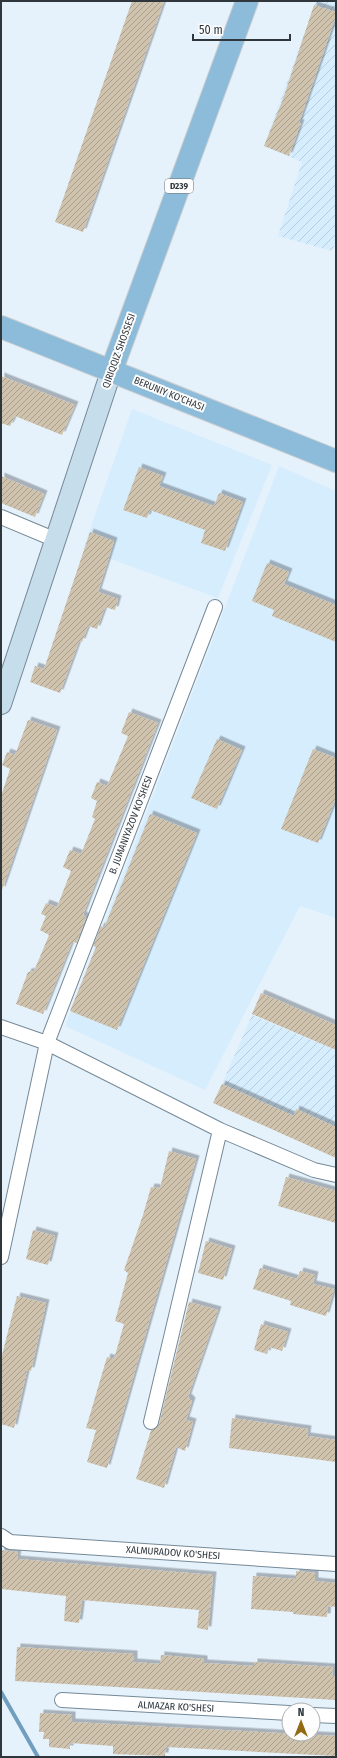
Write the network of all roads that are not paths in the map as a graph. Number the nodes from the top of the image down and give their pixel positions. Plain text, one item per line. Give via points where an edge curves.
1 (247, 1) edge
2 (1, 327) edge
3 (111, 372) junction
4 (336, 461) edge
5 (1, 517) edge
6 (56, 540) junction
7 (215, 607) dead end
8 (3, 693) edge
9 (1, 1027) edge
10 (47, 1043) junction
11 (220, 1130) junction
12 (336, 1175) edge
13 (1, 1257) edge
14 (150, 1422) dead end
15 (6, 1539) edge
16 (336, 1564) edge
17 (62, 1700) dead end
18 (281, 1713) edge
19 (321, 1715) edge
20 (336, 1716) edge

1 - 3 main road, QIRIQQIZ SHOSSESI / D239
2 - 3 main road, BERUNIY KO'CHASI
3 - 4 main road, BERUNIY KO'CHASI
3 - 6 main road, QIRIQQIZ SHOSSESI
5 - 6 street
6 - 8 main road, QIRIQQIZ SHOSSESI
7 - 10 street, B. JUMANIYAZOV KO'SHESI
9 - 10 street
10 - 11 street
10 - 13 street, B. JUMANIYAZOV KO'SHESI
11 - 12 street via 314,1170
11 - 14 street
15 - 16 street, XALMURADOV KO'SHESI
17 - 18 street, ALMAZAR KO'SHESI
19 - 20 street

